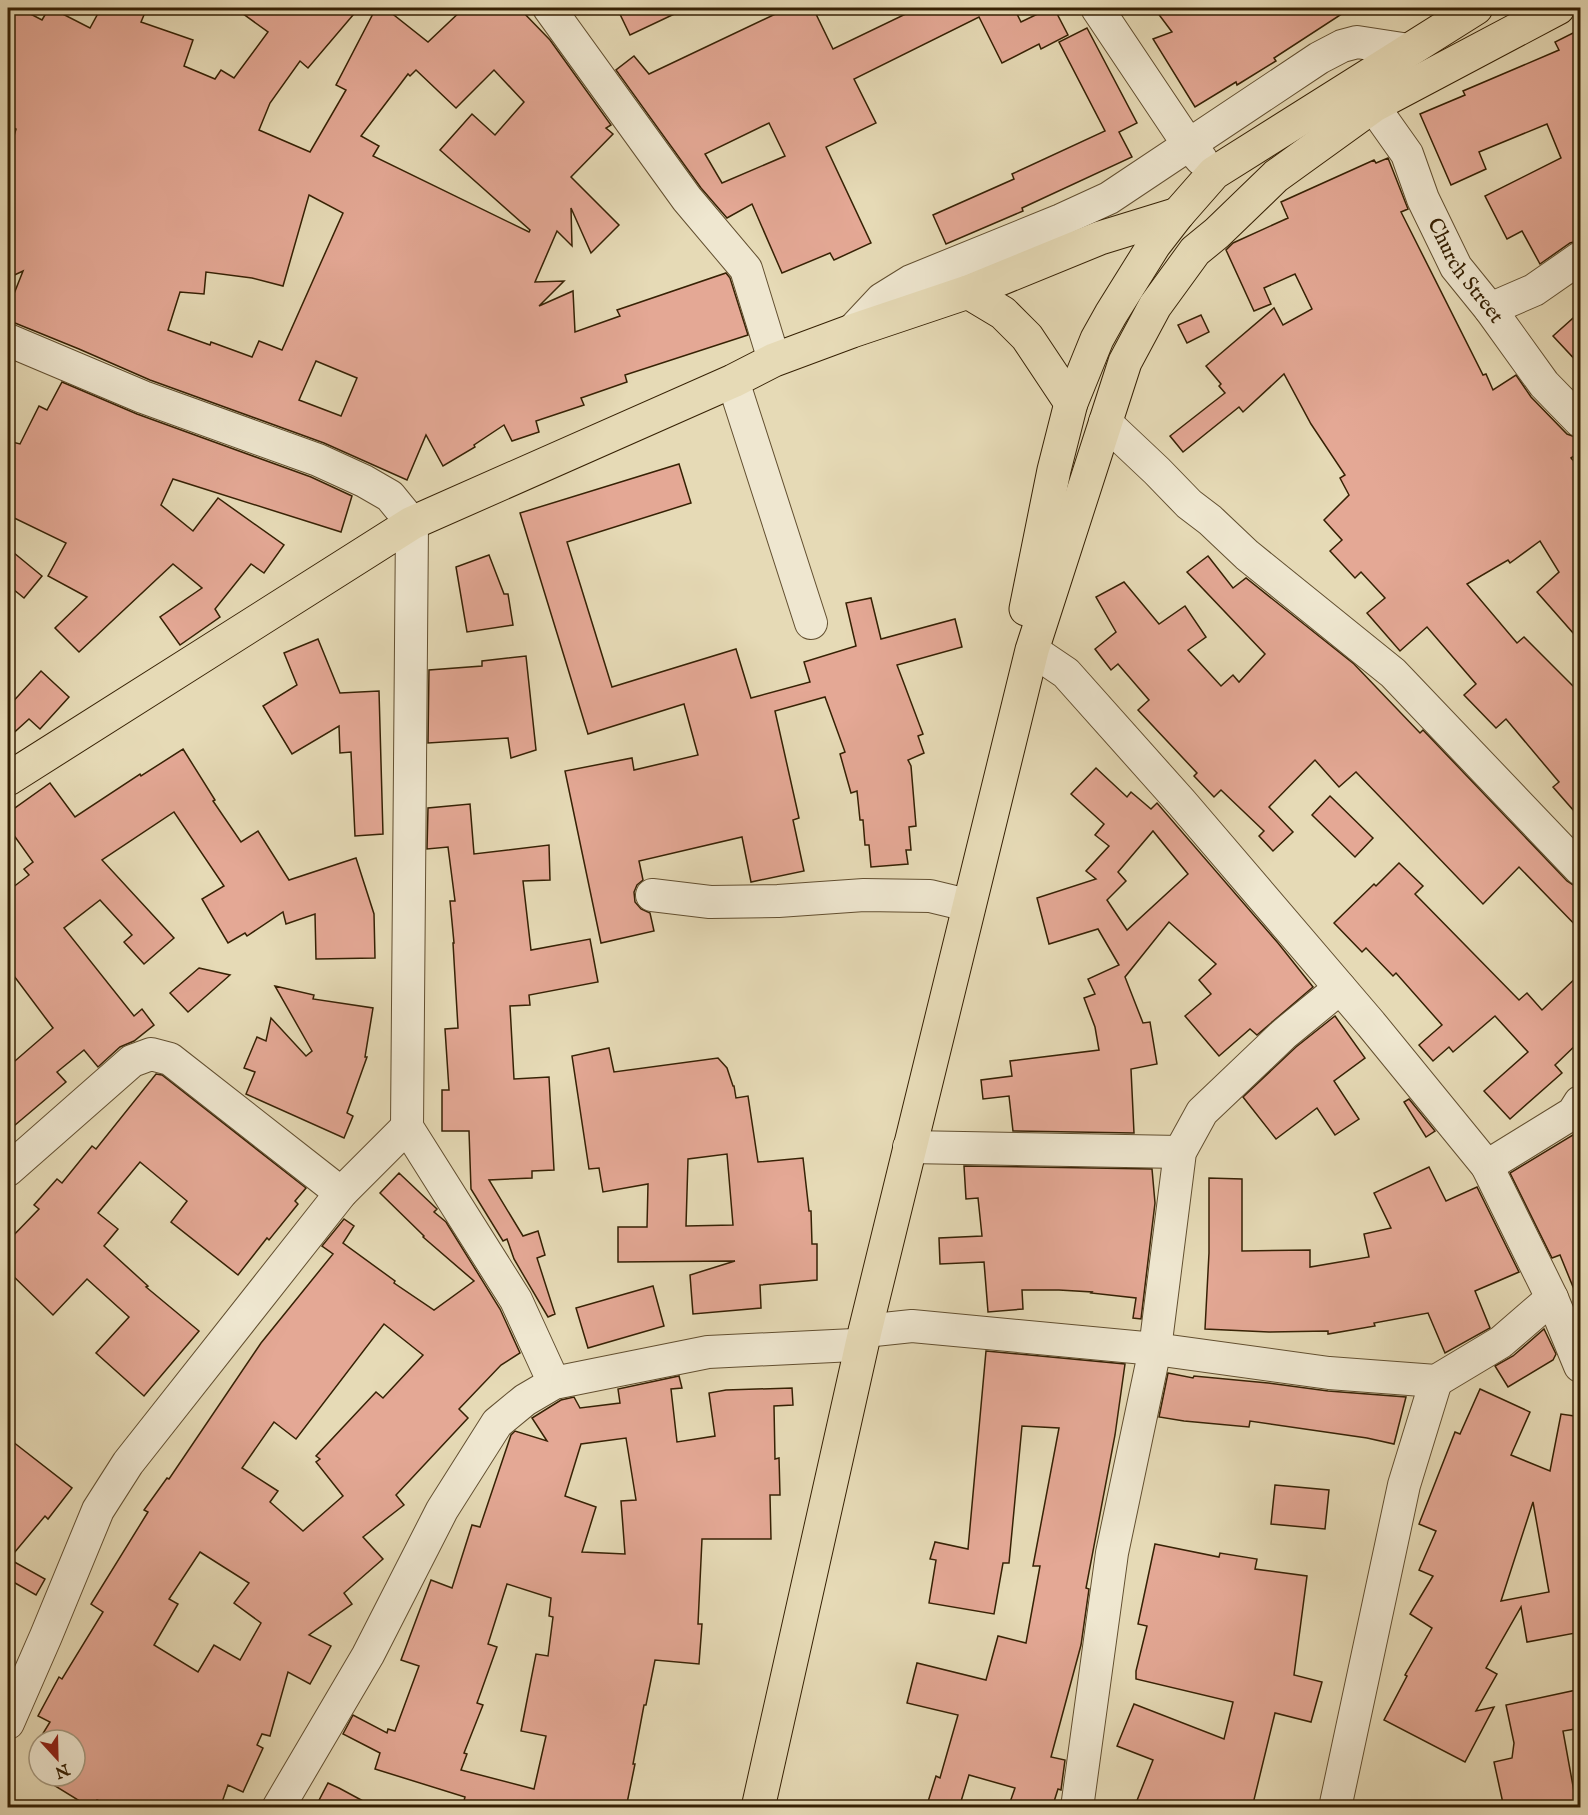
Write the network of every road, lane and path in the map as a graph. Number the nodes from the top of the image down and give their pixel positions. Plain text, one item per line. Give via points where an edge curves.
1 (549, 8) edge
2 (1097, 8) edge
3 (1476, 8) edge
4 (1551, 9) edge
5 (1409, 50) junction
6 (1373, 106) junction
7 (1188, 144) junction
8 (1214, 173) junction
9 (1178, 214) junction
10 (1581, 258) edge
11 (968, 292) junction
12 (1490, 309) junction
13 (852, 331) junction
14 (8, 340) edge
15 (774, 360) junction
16 (733, 381) junction
17 (1071, 403) junction
18 (1581, 421) edge
19 (1105, 422) junction
20 (412, 523) junction
21 (811, 623) dead end
22 (1032, 650) junction
23 (8, 779) edge
24 (1581, 869) edge
25 (652, 895) dead end
26 (959, 903) junction
27 (1340, 988) junction
28 (1578, 1112) edge
29 (407, 1127) junction
30 (909, 1147) junction
31 (1180, 1152) junction
32 (1487, 1166) junction
33 (8, 1170) edge
34 (341, 1193) junction
35 (1552, 1298) junction
36 (860, 1338) junction
37 (1155, 1349) junction
38 (1581, 1366) edge
39 (1436, 1381) junction
40 (554, 1383) junction
41 (772, 1717) junction
42 (8, 1723) edge
43 (278, 1808) edge
44 (743, 1808) edge
45 (758, 1808) edge
46 (1077, 1808) edge
47 (1335, 1808) edge

1 - 15 street via 687,200 746,269
2 - 7 street
3 - 5 main road
4 - 6 main road
5 - 7 street via 1357,42 1342,46
5 - 8 main road
6 - 12 street, Church Street via 1407,154 1423,199 1456,267
6 - 19 main road via 1276,176 1195,250 1155,306 1125,362
7 - 8 street
7 - 13 street via 1109,198 911,281 882,299
8 - 9 main road
9 - 11 main road via 1100,238
9 - 17 main road via 1111,314
10 - 12 street via 1534,290
11 - 13 main road
11 - 17 main road via 1003,314 1027,337
12 - 18 street, Church Street via 1544,384
13 - 15 main road
14 - 20 street via 142,397 318,460 390,496
15 - 16 main road
16 - 20 main road
16 - 21 street
17 - 26 main road
19 - 22 main road
19 - 24 street via 1247,555 1393,673
20 - 23 main road
20 - 29 street
22 - 27 street via 1066,674
22 - 30 main road
25 - 26 street via 710,902 930,896
26 - 36 main road
27 - 31 street via 1284,1034 1202,1112
27 - 32 street
28 - 32 street
29 - 34 street
29 - 40 street via 516,1300
30 - 31 street
30 - 36 main road
31 - 37 street
32 - 35 street
33 - 34 street via 132,1061 151,1054 170,1059
34 - 42 street via 128,1463 98,1510
35 - 38 street
35 - 39 street via 1501,1342
36 - 37 street via 912,1326
36 - 40 street via 708,1352
36 - 41 main road
37 - 39 street via 1329,1373
37 - 46 street via 1112,1553
39 - 47 street via 1404,1485
40 - 43 street via 497,1423 442,1510 368,1655
41 - 44 main road
41 - 45 main road

